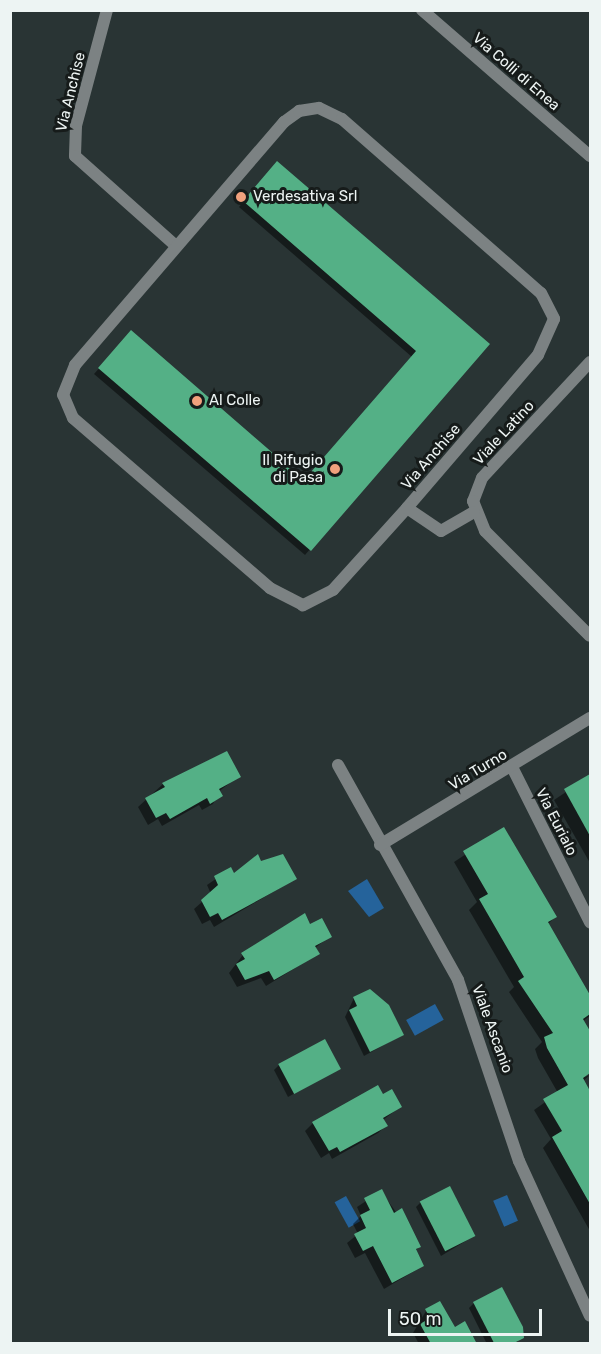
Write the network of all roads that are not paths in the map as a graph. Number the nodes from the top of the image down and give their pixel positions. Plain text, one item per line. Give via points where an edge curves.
1 (107, 10) edge
2 (422, 10) edge
3 (591, 156) edge
4 (175, 245) junction
5 (591, 362) edge
6 (407, 508) junction
7 (474, 512) junction
8 (591, 636) edge
9 (591, 718) edge
10 (338, 765) dead end
11 (512, 767) junction
12 (380, 845) junction
13 (591, 922) edge
14 (589, 1307) edge

1 - 4 street, Via Anchise via 76,126 75,156
2 - 3 street, Via Colli di Enea
4 - 6 street, Via Anchise via 71,369 63,394 68,414 296,604 325,597
4 - 6 street, Via Anchise via 284,122 299,111 319,108 342,119 545,297 554,319 544,346
5 - 7 street, Viale Latino via 478,483
6 - 7 street via 441,531
7 - 8 street via 485,531
9 - 11 street, Via Turno
10 - 12 street, Viale Ascanio
11 - 12 street, Via Turno
11 - 13 street, Via Eurialo
12 - 14 street, Viale Ascanio via 458,980 519,1161

